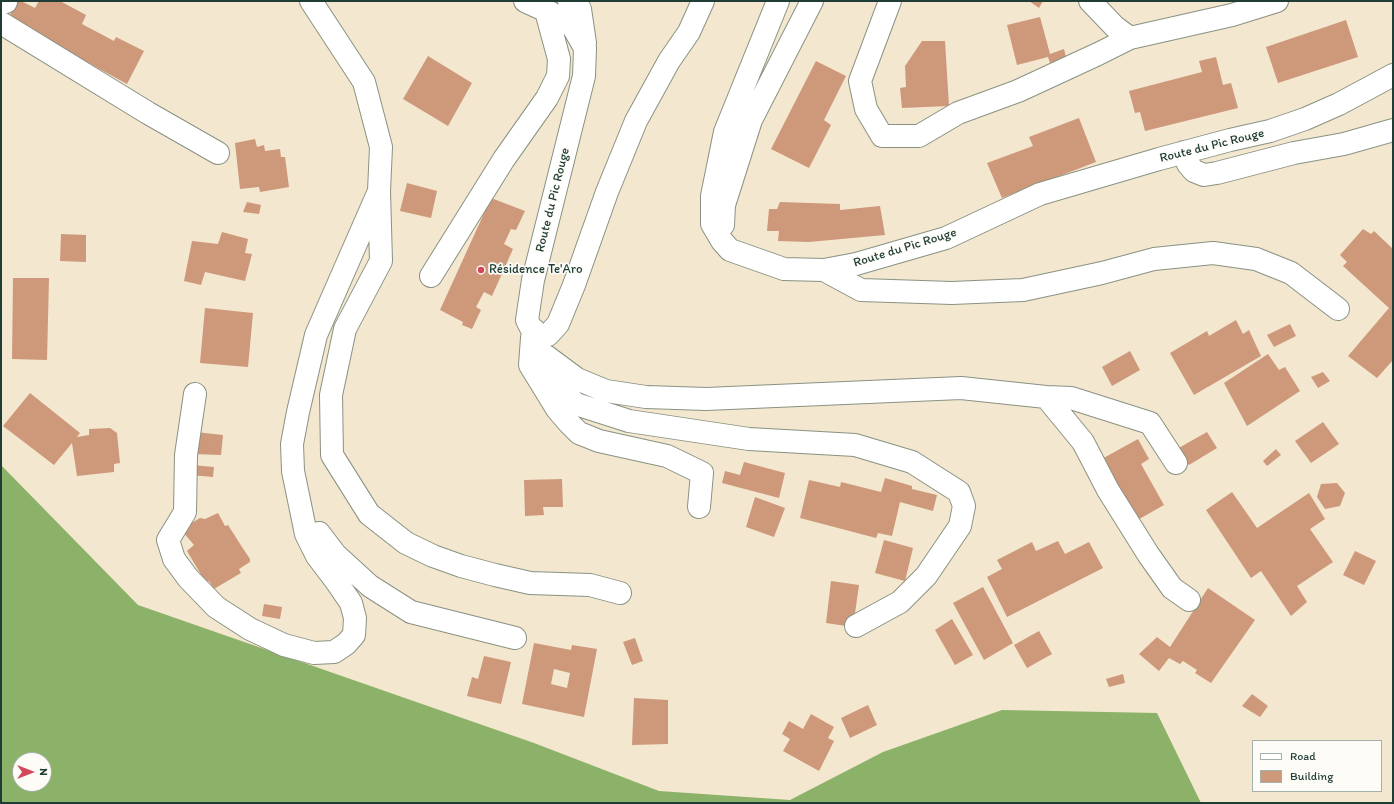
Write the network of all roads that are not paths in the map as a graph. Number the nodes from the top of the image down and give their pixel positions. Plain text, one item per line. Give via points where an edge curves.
1 (311, 1) edge
2 (525, 1) edge
3 (569, 1) edge
4 (703, 1) edge
5 (778, 1) edge
6 (812, 1) edge
7 (890, 1) edge
8 (1090, 1) edge
9 (1277, 1) edge
10 (546, 11) junction
11 (1, 23) edge
12 (1130, 38) junction
13 (585, 48) junction
14 (1393, 75) edge
15 (1393, 130) edge
16 (1184, 152) junction
17 (218, 153) dead end
18 (380, 191) junction
19 (722, 241) junction
20 (824, 270) junction
21 (431, 276) dead end
22 (1338, 309) dead end
23 (540, 341) junction
24 (195, 394) dead end
25 (1046, 397) junction
26 (1176, 463) dead end
27 (300, 503) junction
28 (699, 507) dead end
29 (620, 593) dead end
30 (1189, 600) dead end
31 (856, 626) dead end
32 (515, 638) dead end

1 - 18 street via 364,82 381,147
2 - 10 street
3 - 13 street, Route du Pic Rouge via 580,9
4 - 23 street via 689,32 669,61 636,121 558,324
5 - 19 street, Route du Pic Rouge via 725,132 712,196 712,224
6 - 19 street via 751,120 724,206
7 - 12 street via 860,80 866,109 882,136 919,136 958,113 1018,91
8 - 12 street via 1115,27
9 - 12 street via 1232,16
10 - 13 street via 573,27
10 - 21 street via 559,59 558,76 547,98 504,159
11 - 17 street
13 - 23 street, Route du Pic Rouge via 584,76 533,280 527,320
14 - 16 street, Route du Pic Rouge via 1305,119 1270,131
15 - 16 street via 1344,144 1294,153 1204,175 1194,171 1188,164
16 - 20 street, Route du Pic Rouge via 1040,194 946,238 856,264
18 - 27 street via 316,335 292,444 293,471
18 - 29 street via 381,261 345,329 331,395 332,455 369,514 406,543 433,556 461,566 530,583 590,585
19 - 20 street, Route du Pic Rouge via 730,250 784,269
20 - 22 street via 861,290 952,293 1023,290 1154,259 1213,253 1256,259 1291,273
23 - 25 street via 577,379 606,391 646,397 706,400 961,388
23 - 28 street via 532,338 530,365 557,409 569,423 579,433 599,441 667,456 702,473
23 - 31 street, Route du Pic Rouge via 546,365 552,376 562,391 576,404 629,421 734,437 855,445 912,462 959,492 964,506 960,526 926,576 900,602
24 - 27 street via 186,455 184,512 168,540 174,559 216,607 250,629 284,645 314,653 334,652 354,635 355,618 351,603 306,534
25 - 26 street via 1071,398 1150,423
25 - 30 street via 1083,442 1108,490 1148,554 1172,588
27 - 32 street via 335,554 370,586 411,612

